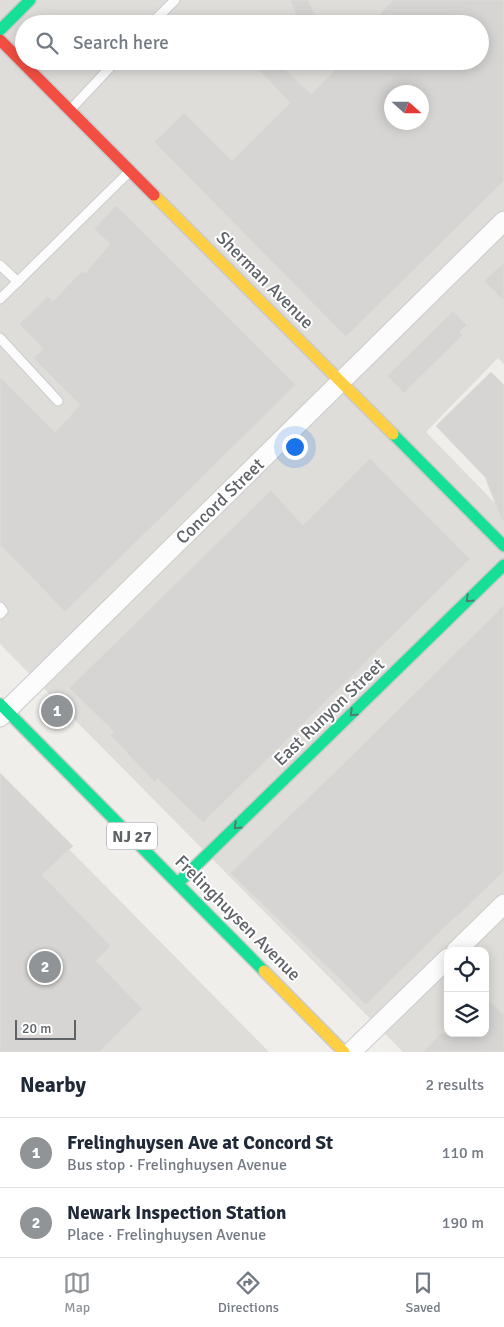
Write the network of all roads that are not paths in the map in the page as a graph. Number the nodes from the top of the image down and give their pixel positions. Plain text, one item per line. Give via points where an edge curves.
1 (30, 0) edge
2 (175, 0) edge
3 (160, 15) edge
4 (0, 30) edge
5 (0, 40) edge
6 (15, 55) edge
7 (30, 70) edge
8 (108, 70) edge
9 (70, 110) junction
10 (130, 170) junction
11 (504, 221) edge
12 (0, 265) edge
13 (18, 282) junction
14 (0, 299) edge
15 (0, 338) edge
16 (342, 382) junction
17 (58, 401) dead end
18 (504, 546) edge
19 (504, 565) edge
20 (0, 607) edge
21 (0, 614) edge
22 (2, 710) edge
23 (178, 883) junction
24 (504, 904) edge
25 (460, 947) edge
26 (444, 962) edge
27 (344, 1052) edge
28 (351, 1052) edge

1 - 4 street
2 - 3 lane
5 - 6 street, Sherman Avenue
7 - 9 street, Sherman Avenue
8 - 9 lane
9 - 10 street, Sherman Avenue
10 - 13 lane
10 - 16 street, Sherman Avenue
11 - 16 street, Concord Street
12 - 13 lane
13 - 14 lane
15 - 17 lane
16 - 18 street, Sherman Avenue
16 - 22 street, Concord Street
19 -> 23 street, East Runyon Street
20 - 21 lane via 3,611
22 - 23 street, Frelinghuysen Avenue / NJ 27
23 - 27 street, Frelinghuysen Avenue / NJ 27
24 - 25 street
26 - 28 street

